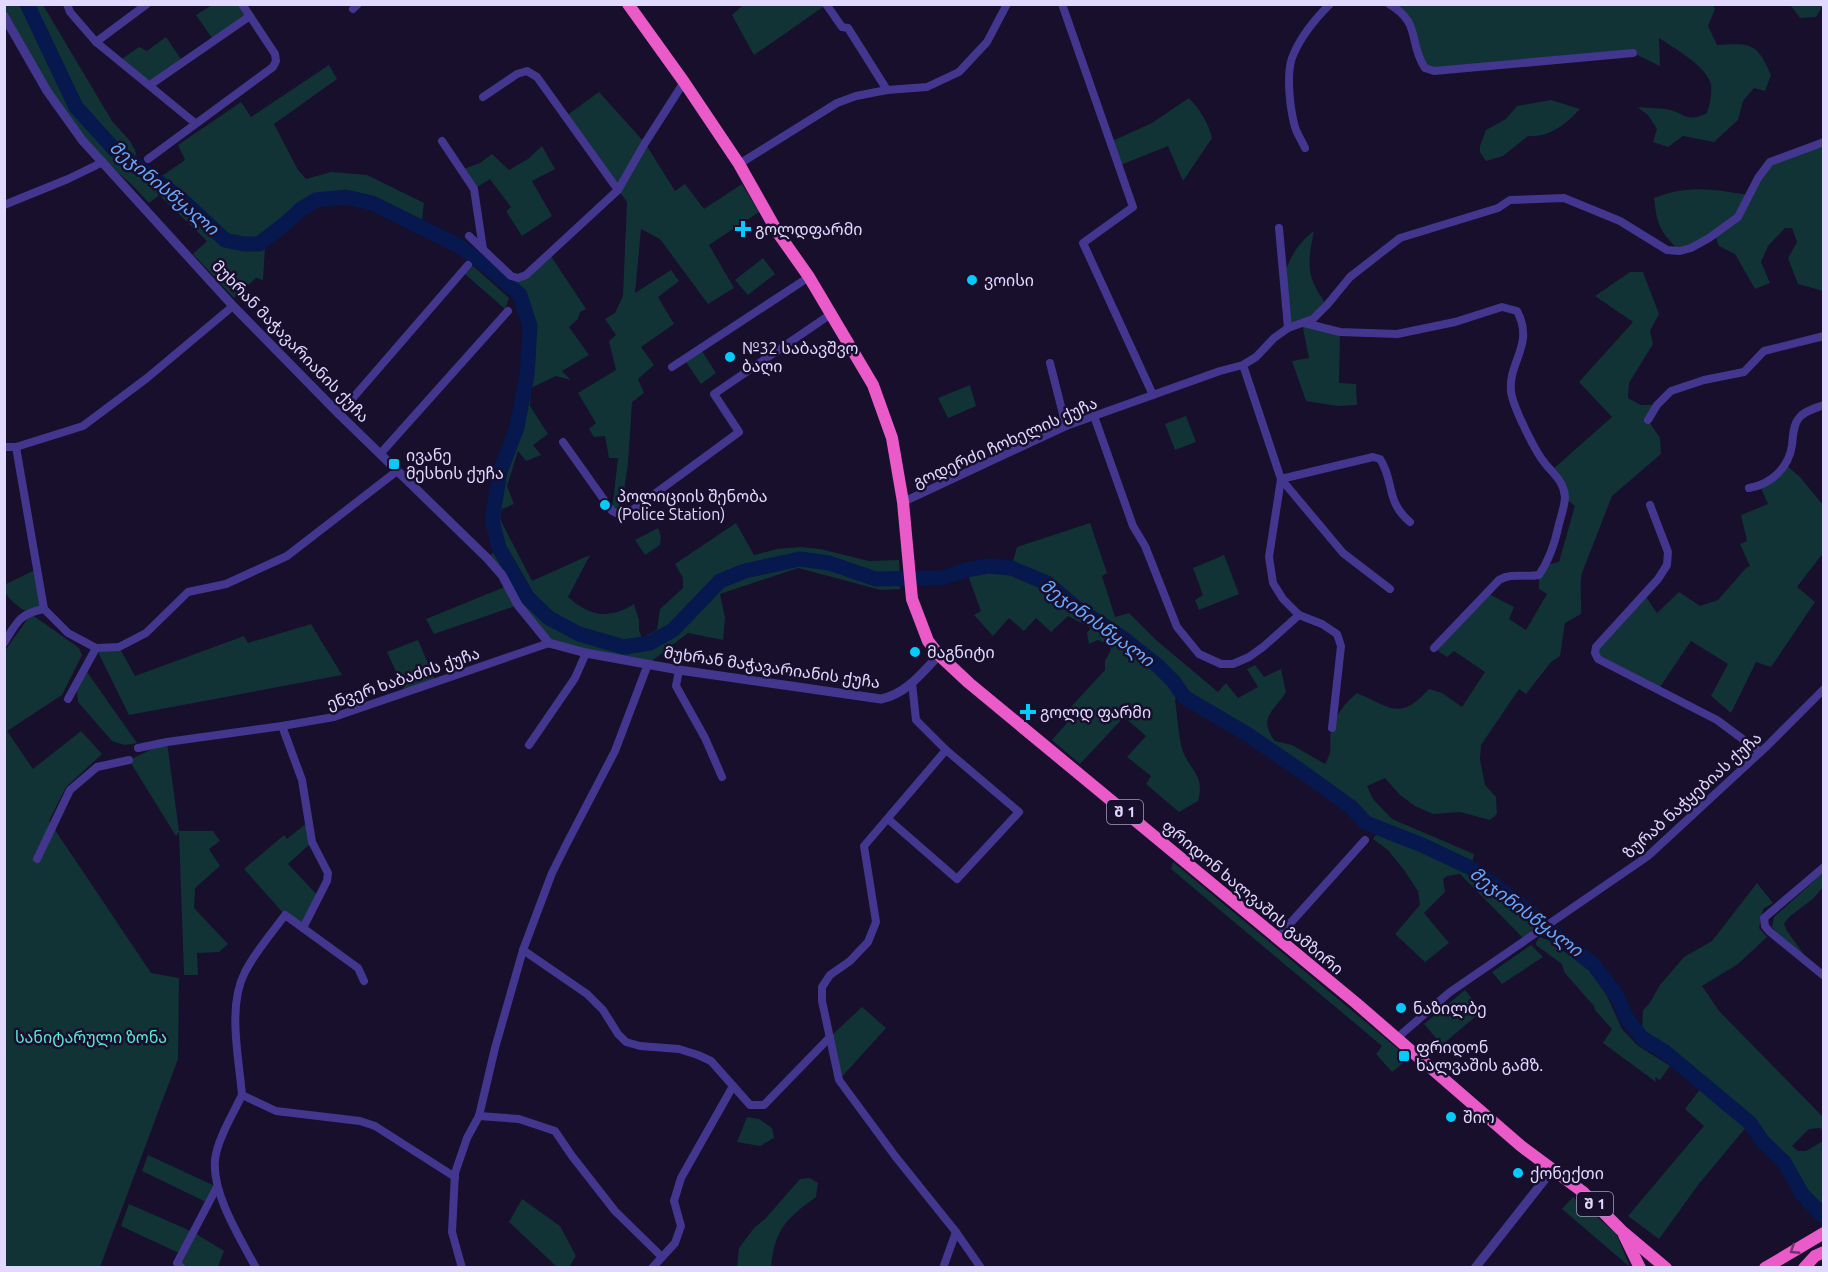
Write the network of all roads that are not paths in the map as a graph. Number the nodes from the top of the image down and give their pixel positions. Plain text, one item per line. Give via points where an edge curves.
1 (67, 4) edge
2 (147, 4) edge
3 (242, 4) edge
4 (628, 4) edge
5 (826, 4) edge
6 (1007, 4) edge
7 (1062, 4) edge
8 (1330, 4) edge
9 (1389, 4) edge
10 (4, 16) edge
11 (250, 16) junction
12 (96, 42) junction
13 (1633, 53) dead end
14 (684, 82) junction
15 (150, 85) junction
16 (887, 90) junction
17 (483, 97) dead end
18 (195, 123) junction
19 (442, 141) dead end
20 (1824, 142) edge
21 (1305, 148) dead end
22 (148, 159) dead end
23 (103, 162) junction
24 (739, 164) junction
25 (618, 190) junction
26 (4, 205) edge
27 (1279, 228) dead end
28 (469, 236) dead end
29 (483, 250) junction
30 (468, 265) dead end
31 (809, 277) junction
32 (233, 306) junction
33 (507, 311) dead end
34 (831, 314) junction
35 (1302, 322) junction
36 (1288, 328) junction
37 (1824, 336) edge
38 (1050, 363) dead end
39 (1243, 365) junction
40 (672, 367) dead end
41 (1153, 396) junction
42 (1824, 405) edge
43 (339, 414) junction
44 (1094, 416) junction
45 (1648, 420) dead end
46 (1066, 426) junction
47 (563, 442) dead end
48 (4, 447) edge
49 (16, 447) junction
50 (381, 453) junction
51 (397, 471) junction
52 (1281, 479) junction
53 (1749, 488) dead end
54 (903, 502) junction
55 (1650, 505) dead end
56 (1410, 522) dead end
57 (1390, 589) dead end
58 (44, 609) junction
59 (1299, 615) junction
60 (4, 643) edge
61 (549, 643) junction
62 (96, 648) junction
63 (1434, 648) dead end
64 (586, 653) junction
65 (939, 655) junction
66 (648, 664) junction
67 (679, 670) junction
68 (912, 683) junction
69 (1824, 689) edge
70 (68, 699) dead end
71 (282, 726) junction
72 (1332, 728) dead end
73 (529, 746) dead end
74 (138, 748) dead end
75 (946, 750) junction
76 (1760, 752) junction
77 (129, 760) dead end
78 (722, 777) dead end
79 (888, 819) junction
80 (1365, 840) dead end
81 (37, 859) dead end
82 (1824, 867) edge
83 (303, 928) junction
84 (1277, 938) junction
85 (523, 950) junction
86 (1824, 976) edge
87 (364, 981) dead end
88 (830, 1037) junction
89 (1396, 1038) junction
90 (733, 1086) junction
91 (242, 1095) junction
92 (479, 1116) junction
93 (1553, 1169) junction
94 (455, 1177) junction
95 (217, 1186) junction
96 (1622, 1231) junction
97 (957, 1232) junction
98 (1824, 1233) edge
99 (1824, 1252) edge
100 (662, 1257) junction
101 (178, 1266) edge
102 (256, 1268) edge
103 (462, 1268) edge
104 (652, 1268) edge
105 (943, 1268) edge
106 (981, 1268) edge
107 (1475, 1268) edge
108 (1640, 1268) edge
109 (1666, 1268) edge
110 (1765, 1268) edge
111 (1804, 1268) edge

1 - 12 street
2 - 12 street
3 - 11 street
4 - 14 highway, ფრიდონ ხალვაშის გამზირი / შ 1
5 - 16 street via 842,27 848,28
6 - 16 street via 987,42 960,72 927,87
7 - 41 street via 1133,207 1083,243
8 - 21 street via 1292,55 1290,103 1295,128
9 - 13 street via 1403,12 1412,29 1420,62 1434,71
10 - 23 street, მუხრან მაჭავარიანის ქუჩა via 65,119
11 - 15 street
11 - 18 street via 275,54 273,67
12 - 15 street
14 - 24 highway, ფრიდონ ხალვაშის გამზირი / შ 1
14 - 25 street
15 - 18 street
16 - 24 street via 837,103
17 - 25 street via 517,74 527,71 537,76
18 - 22 street
19 - 29 street via 474,189
20 - 35 street, გოდერძი ჩოხელის ქუჩა via 1770,162 1738,217 1691,248 1667,250 1620,221 1564,198 1510,200 1498,208 1400,238 1350,277 1313,319
23 - 26 street
23 - 32 street, მუხრან მაჭავარიანის ქუჩა
24 - 31 highway, ფრიდონ ხალვაშის გამზირი / შ 1 via 778,233
25 - 29 street via 526,275 510,276
27 - 36 street
28 - 29 street
30 - 43 street
31 - 34 highway, ფრიდონ ხალვაშის გამზირი / შ 1
31 - 40 street
32 - 43 street, მუხრან მაჭავარიანის ქუჩა
32 - 49 street via 83,426
33 - 50 street
34 - 47 street via 714,394 739,432 630,512 612,514
34 - 54 highway, ფრიდონ ხალვაშის გამზირი / შ 1 via 884,411
35 - 36 street, გოდერძი ჩოხელის ქუჩა
35 - 63 street via 1340,332 1397,334 1502,307 1517,311 1521,317 1523,342 1510,390 1538,454 1561,481 1565,498 1554,547 1539,575 1507,575 1499,580
36 - 39 street, გოდერძი ჩოხელის ქუჩა
37 - 45 street via 1764,351 1744,372 1671,391
38 - 46 street
39 - 41 street, გოდერძი ჩოხელის ქუჩა
39 - 52 street
41 - 44 street, გოდერძი ჩოხელის ქუჩა
42 - 53 street via 1798,418 1786,465 1760,486
43 - 50 street, მუხრან მაჭავარიანის ქუჩა
44 - 46 street, გოდერძი ჩოხელის ქუჩა
44 - 59 street via 1133,526 1145,546 1177,627 1199,654 1221,664 1233,664 1263,647
46 - 54 street, გოდერძი ჩოხელის ქუჩა
48 - 49 street
49 - 58 street
50 - 51 street, მუხრან მაჭავარიანის ქუჩა
51 - 61 street, მუხრან მაჭავარიანის ქუჩა via 488,558 518,605
51 - 62 street via 287,556 226,585 189,592 146,633 119,647
52 - 56 street via 1373,457 1380,459 1392,501
52 - 57 street via 1343,553
52 - 59 street via 1269,557 1273,583
54 - 65 highway, ფრიდონ ხალვაშის გამზირი / შ 1 via 912,599 928,641
55 - 76 street via 1668,552 1667,565 1596,647 1595,653 1717,720
58 - 60 street via 28,612
58 - 62 street via 68,633
59 - 72 street via 1337,633 1341,646
61 - 64 street, მუხრან მაჭავარიანის ქუჩა
61 - 71 street, ენვერ ხაბაძის ქუჩა via 334,717
62 - 70 street
64 - 66 street, მუხრან მაჭავარიანის ქუჩა
64 - 73 street via 575,678
65 - 68 street, მუხრან მაჭავარიანის ქუჩა
65 - 84 highway, ფრიდონ ხალვაშის გამზირი / შ 1
66 - 67 street, მუხრან მაჭავარიანის ქუჩა
66 - 85 street via 615,751 552,873
67 - 68 street, მუხრან მაჭავარიანის ქუჩა via 881,699 892,697
67 - 78 street via 676,686
68 - 75 street via 916,720
69 - 76 street, ზურაბ ნაჭყებიას ქუჩა
71 - 74 street, ენვერ ხაბაძის ქუჩა
71 - 83 street via 302,780 312,842 328,873
75 - 79 street
75 - 79 street via 1019,812 957,879
76 - 89 street, ზურაბ ნაჭყებიას ქუჩა via 1648,856 1450,992
77 - 81 street via 97,767 70,790
79 - 88 street via 864,846 876,922 868,942 822,987
80 - 84 street
82 - 86 street via 1764,918 1764,926
83 - 87 street via 358,968
83 - 91 street via 285,915 241,980 235,1006
84 - 89 highway, ფრიდონ ხალვაშის გამზირი / შ 1
85 - 90 street via 587,993 626,1042 698,1054 711,1061
85 - 92 street
88 - 90 street via 764,1105 750,1105
88 - 97 street via 839,1080
89 - 93 highway, ფრიდონ ხალვაშის გამზირი / შ 1
90 - 100 street via 681,1178 674,1201 681,1226 675,1243
91 - 94 street via 276,1112 375,1126
91 - 95 street via 215,1160
92 - 94 street via 466,1138
92 - 100 street via 519,1119 555,1131 615,1211
93 - 96 highway, ფრიდონ ხალვაშის გამზირი / შ 1
93 - 107 street
94 - 103 street via 452,1232
95 - 101 street
95 - 102 street
96 - 108 highway
96 - 109 highway, ფრიდონ ხალვაშის გამზირი / შ 1
97 - 105 street
97 - 106 street
98 -> 110 highway
99 - 111 highway
100 - 104 street

